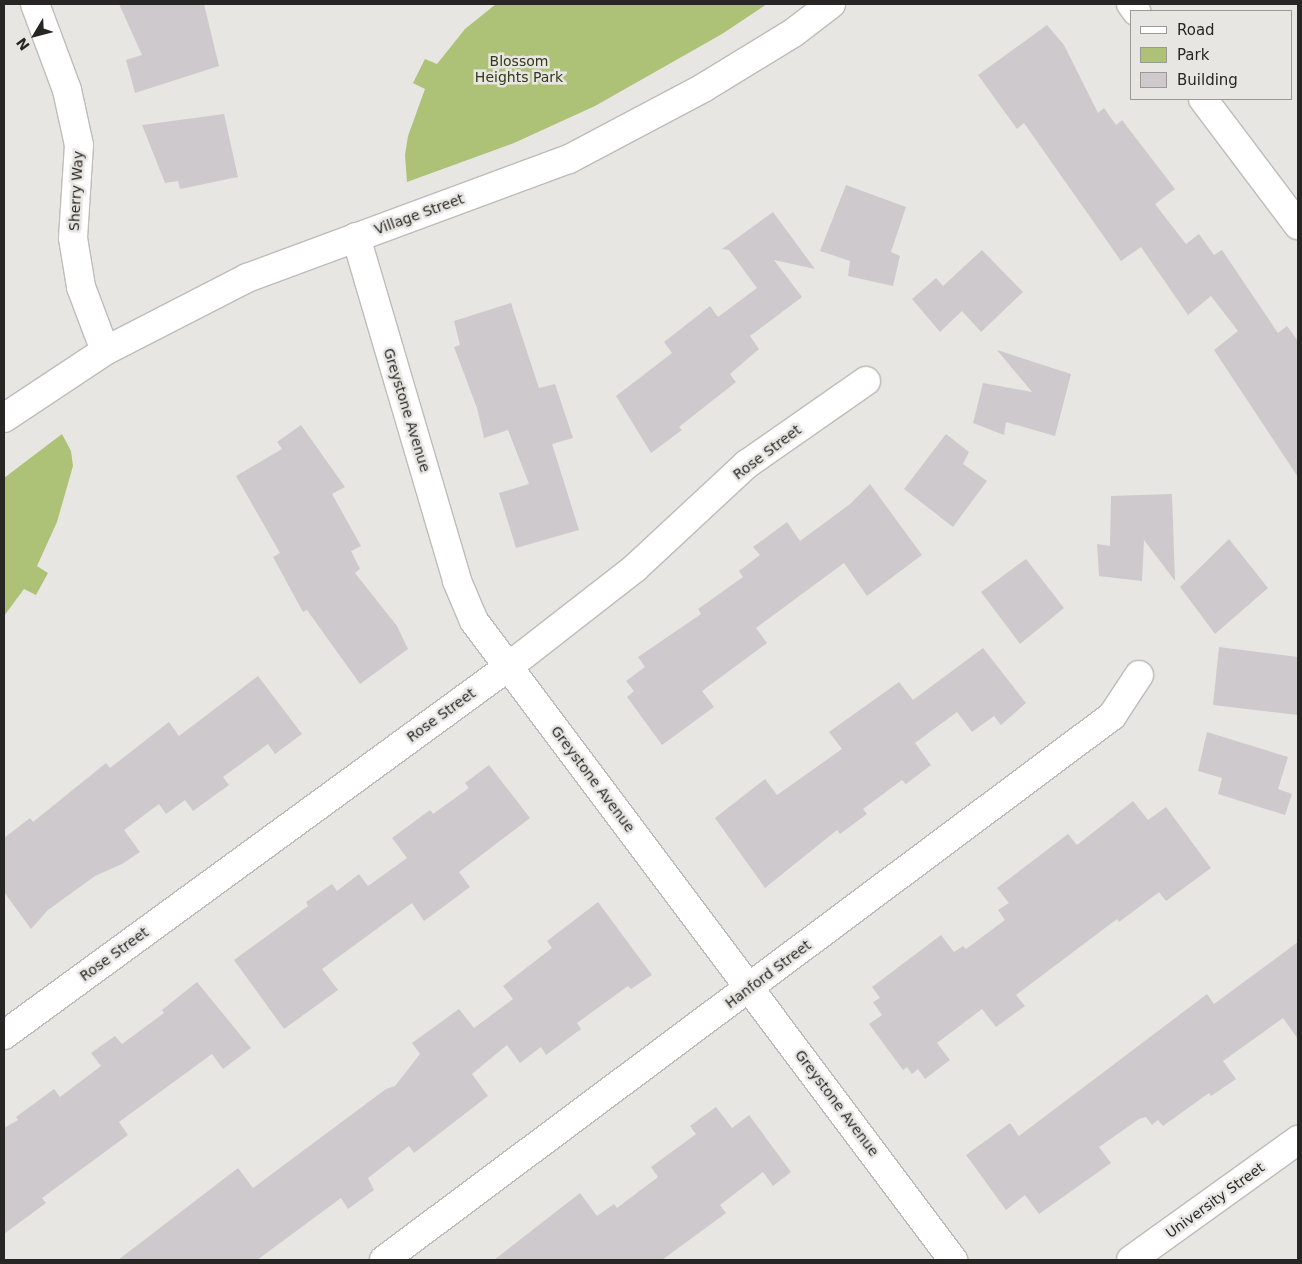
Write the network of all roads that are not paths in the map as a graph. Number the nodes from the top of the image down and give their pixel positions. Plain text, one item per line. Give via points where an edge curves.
1 (35, 4) edge
2 (831, 4) edge
3 (1204, 100) edge
4 (1298, 225) edge
5 (356, 237) junction
6 (105, 352) junction
7 (866, 381) dead end
8 (4, 418) edge
9 (508, 667) junction
10 (1139, 675) dead end
11 (751, 988) junction
12 (4, 1035) edge
13 (1298, 1140) edge
14 (384, 1260) edge
15 (953, 1260) edge
16 (1131, 1260) edge

1 - 6 street, Sherry Way via 67,90 78,145 73,238 81,287
2 - 5 street, Village Street via 793,33 704,88 569,159
3 - 4 street
5 - 6 street, Village Street via 247,278
5 - 9 street, Greystone Avenue via 464,602
6 - 8 street, Village Street
7 - 9 street, Rose Street via 747,464 635,568
9 - 11 street, Greystone Avenue
9 - 12 street, Rose Street
10 - 11 street, Hanford Street via 1112,716
11 - 14 street, Hanford Street
11 - 15 street, Greystone Avenue
13 - 16 street, University Street

